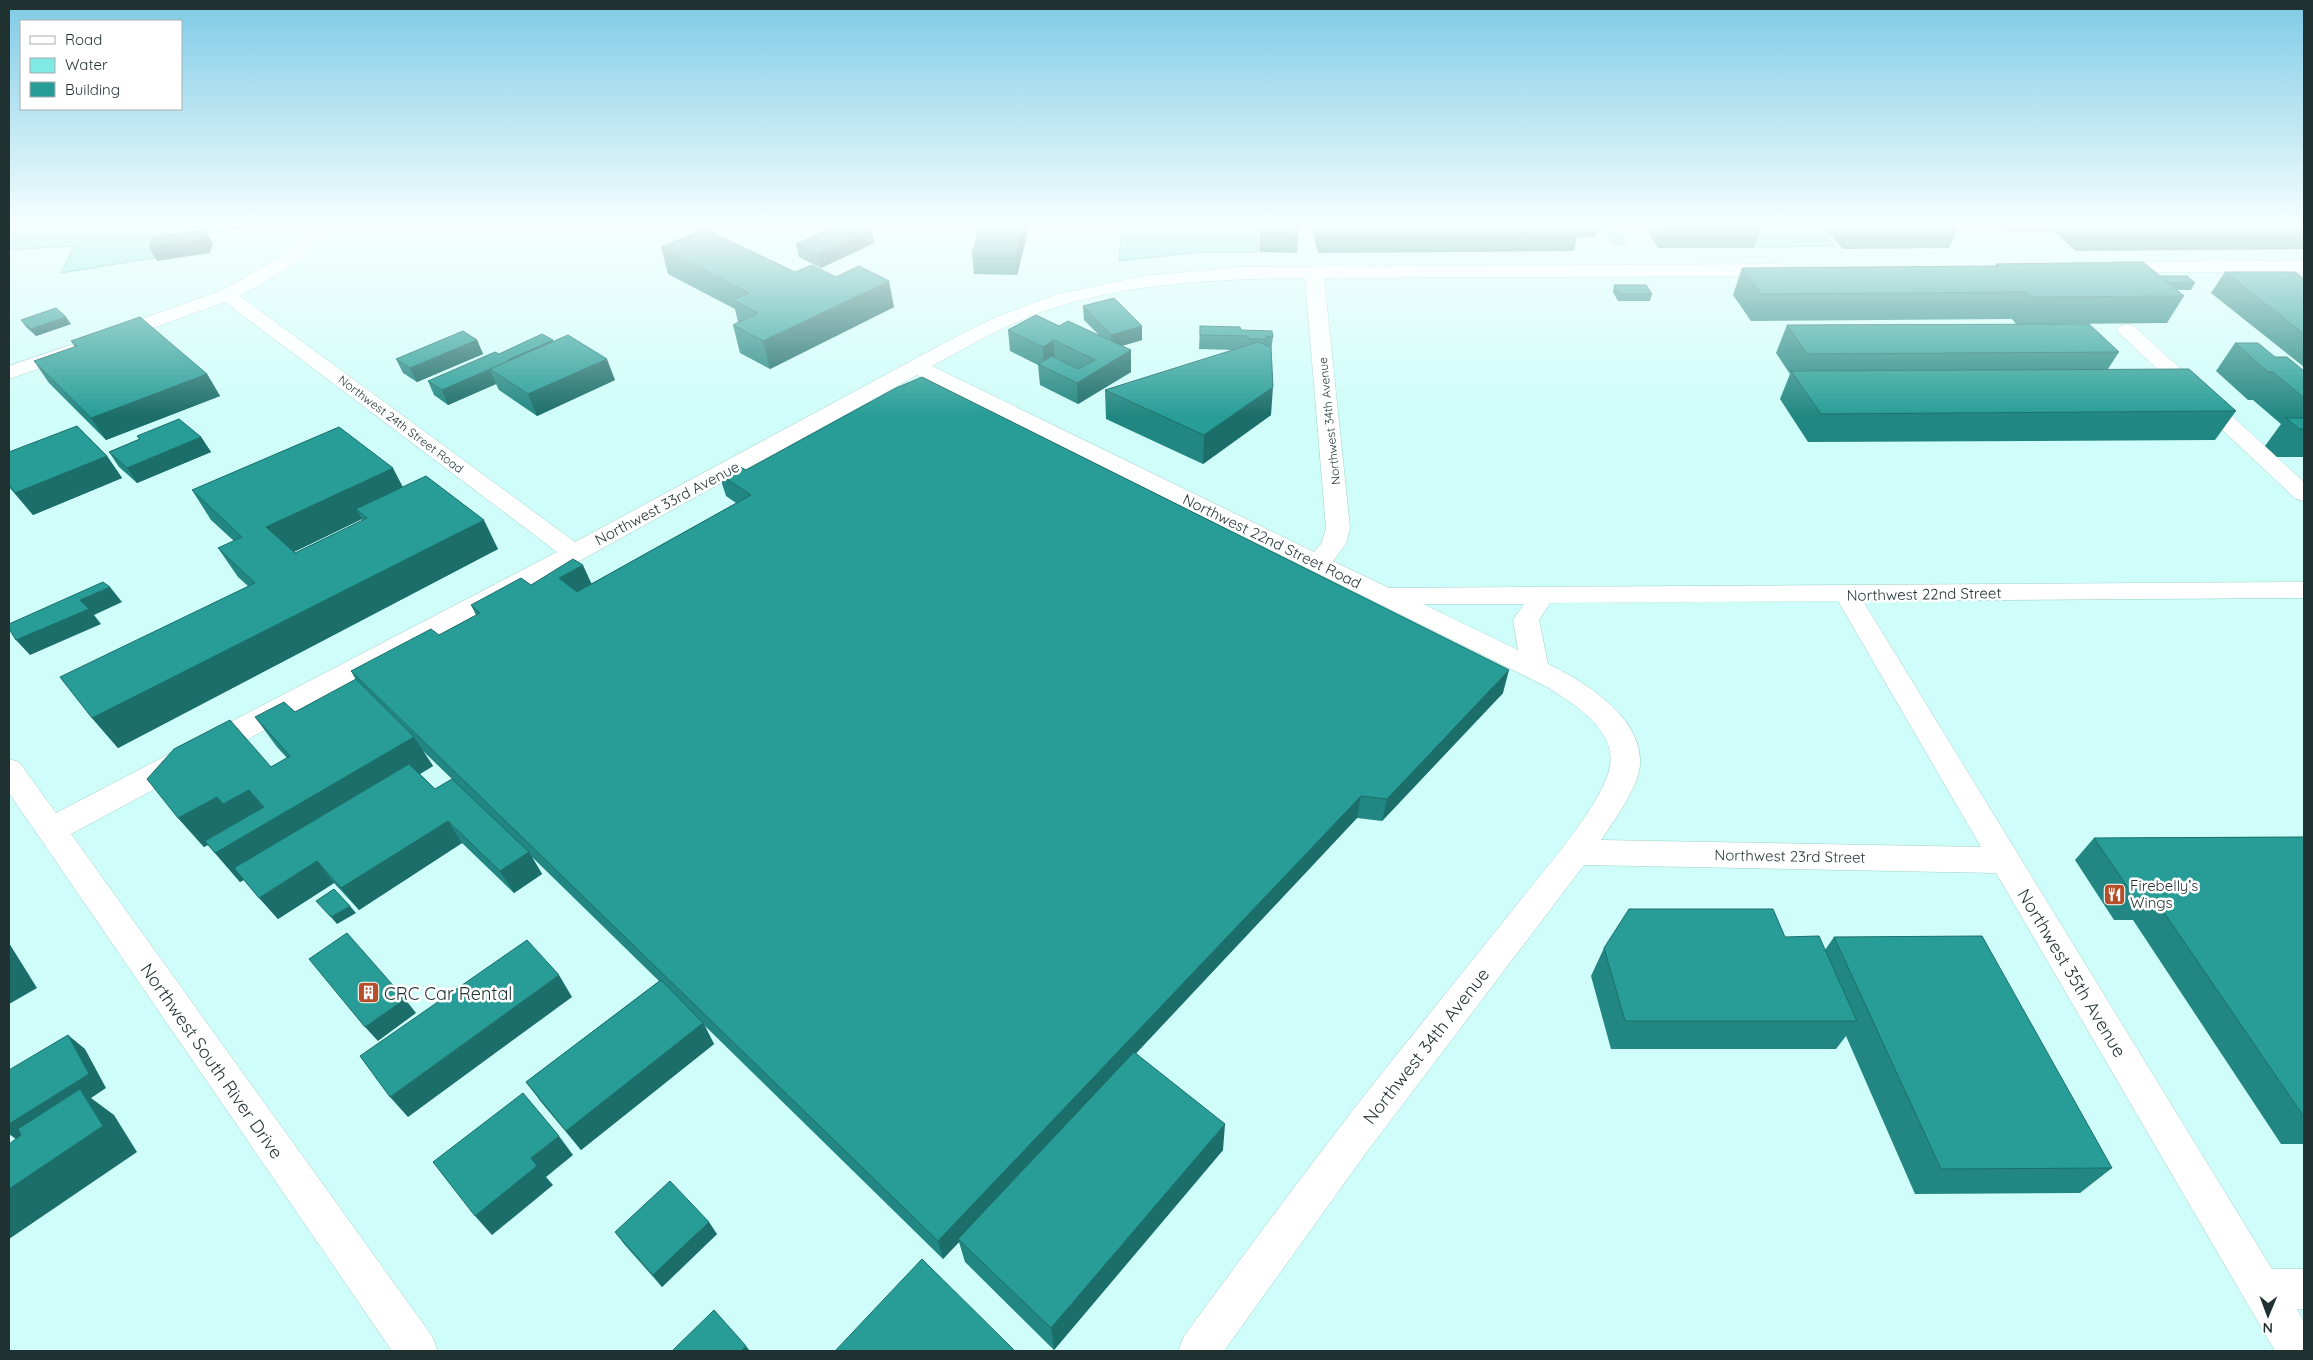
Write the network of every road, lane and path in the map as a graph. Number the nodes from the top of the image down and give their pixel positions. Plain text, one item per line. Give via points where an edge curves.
1 (237, 289) edge
2 (1104, 289) edge
3 (1316, 289) edge
4 (227, 295) junction
5 (2127, 330) dead end
6 (916, 366) junction
7 (9, 372) edge
8 (2304, 494) edge
9 (574, 553) junction
10 (1316, 563) junction
11 (2304, 590) edge
12 (1846, 594) junction
13 (1543, 595) junction
14 (1385, 596) junction
15 (1536, 670) junction
16 (1616, 732) joint
17 (9, 770) edge
18 (50, 831) junction
19 (1576, 852) junction
20 (2004, 860) junction
21 (2304, 1289) edge
22 (2261, 1290) junction
23 (416, 1351) edge
24 (1199, 1351) edge
25 (2298, 1351) edge

1 - 4 street
2 - 6 street, Northwest 33rd Avenue via 1058,300 1003,321
3 - 10 street, Northwest 34th Avenue via 1338,528 1331,551
4 - 7 street
4 - 9 street, Northwest 24th Street Road
5 - 8 street
6 - 9 street, Northwest 33rd Avenue
6 - 10 street, Northwest 22nd Street Road
9 - 18 street, Northwest 33rd Avenue
10 - 14 street, Northwest 22nd Street Road
11 - 12 street, Northwest 22nd Street
12 - 13 street, Northwest 22nd Street
12 - 20 street, Northwest 35th Avenue
13 - 14 street, Northwest 22nd Street
13 - 15 street via 1526,620
14 - 15 street, Northwest 22nd Street Road
15 - 16 street, Northwest 22nd Street Road via 1584,697 1606,716
16 - 19 street, Northwest 34th Avenue via 1625,765 1621,782
17 - 18 street, Northwest South River Drive
18 - 23 street, Northwest South River Drive
19 - 20 street, Northwest 23rd Street
19 - 24 street, Northwest 34th Avenue via 1354,1140
20 - 22 street, Northwest 35th Avenue
21 - 22 street
22 - 25 street, Northwest 35th Avenue

